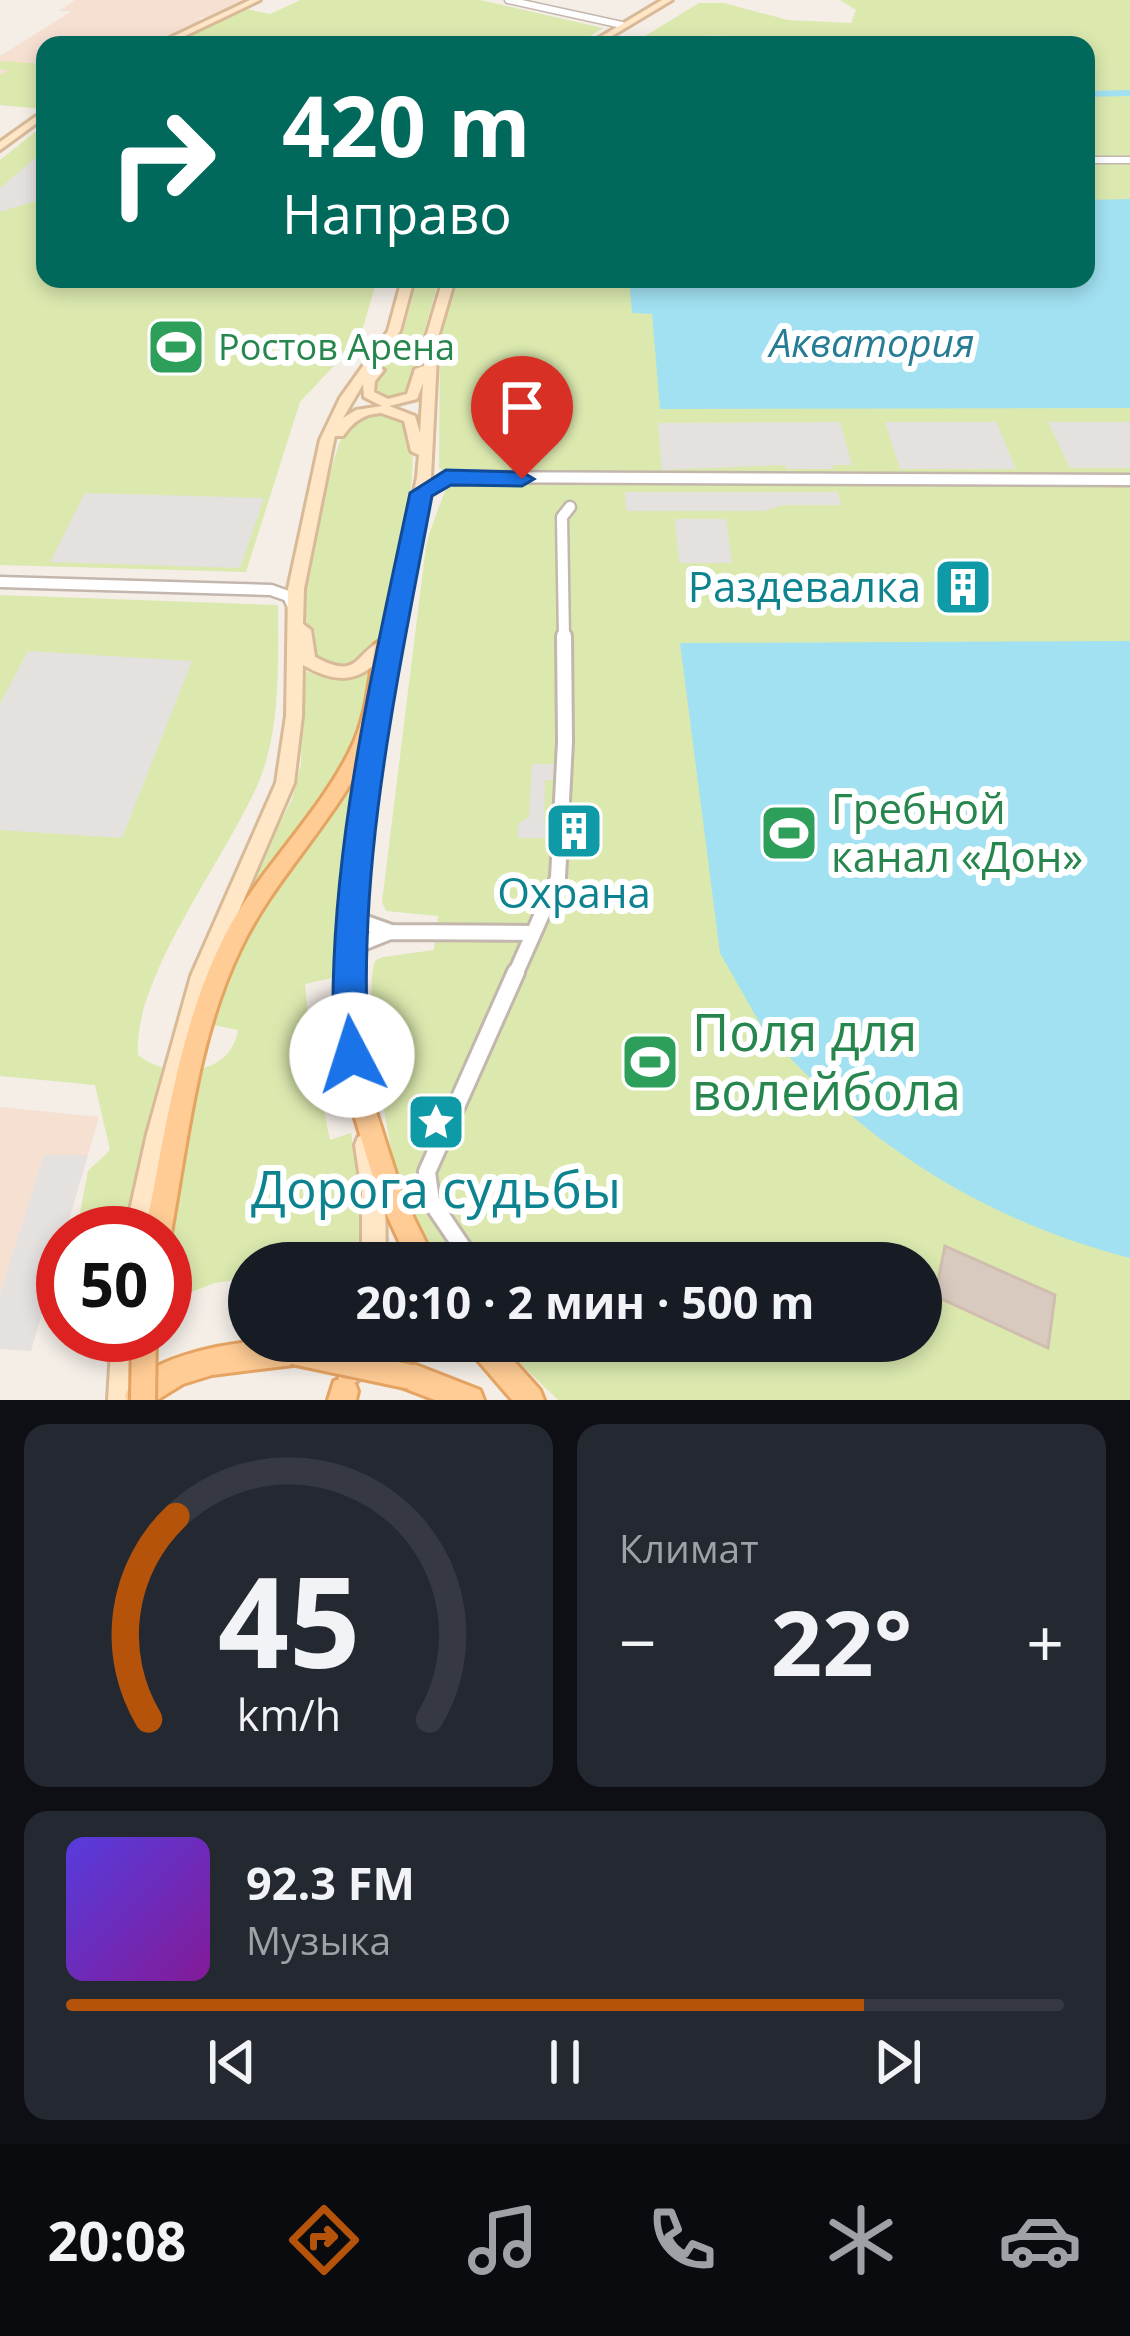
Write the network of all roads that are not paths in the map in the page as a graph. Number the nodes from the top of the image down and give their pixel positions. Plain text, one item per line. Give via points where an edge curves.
1 (256, 0) edge
2 (508, 0) edge
3 (668, 0) edge
4 (681, 0) edge
5 (622, 25) junction
6 (178, 36) edge
7 (610, 36) edge
8 (614, 36) edge
9 (36, 120) edge
10 (0, 147) edge
11 (1095, 160) edge
12 (1130, 160) edge
13 (406, 288) edge
14 (446, 288) edge
15 (394, 331) junction
16 (432, 337) junction
17 (424, 477) junction
18 (446, 477) junction
19 (1130, 480) edge
20 (319, 482) junction
21 (570, 507) dead end
22 (0, 582) edge
23 (400, 597) junction
24 (295, 604) junction
25 (383, 644) junction
26 (353, 898) junction
27 (391, 932) junction
28 (530, 933) junction
29 (346, 974) junction
30 (194, 1032) junction
31 (356, 1082) junction
32 (145, 1206) edge
33 (163, 1206) edge
34 (374, 1242) edge
35 (413, 1242) edge
36 (459, 1242) edge
37 (123, 1362) edge
38 (142, 1362) edge
39 (351, 1362) edge
40 (497, 1362) edge
41 (343, 1397) edge
42 (121, 1400) edge
43 (138, 1400) edge
44 (470, 1400) edge
45 (530, 1400) edge

1 - 6 main road
2 - 5 street
3 - 5 main road
4 - 8 main road
5 - 7 main road
9 - 10 main road
11 - 12 street
13 - 15 main road
14 - 16 main road
15 - 16 main road via 366,390 379,401 417,391
15 - 20 main road via 339,411
16 - 17 main road
17 - 18 street
17 - 18 street
17 - 20 main road via 410,419 376,409 340,427
17 - 23 main road
18 - 19 street
20 - 24 main road
21 - 28 street via 562,517 562,832 557,878
22 - 24 street via 271,590
23 - 25 main road via 390,606
23 - 26 main road
24 - 25 main road via 303,602 303,649 322,671 363,668
24 - 30 main road via 285,783 212,947
25 - 30 main road via 366,738 241,925
26 - 27 street via 363,922
26 - 29 main road
27 - 28 street
27 - 29 street via 360,944
28 - 36 street via 427,1172 431,1201
29 - 31 main road
30 - 32 main road
30 - 33 main road
31 - 34 main road
31 - 35 main road
37 - 42 main road
38 - 43 main road, bridge
39 - 41 main road
40 - 45 main road
43 - 44 main road, bridge via 203,1361 293,1352 411,1377

